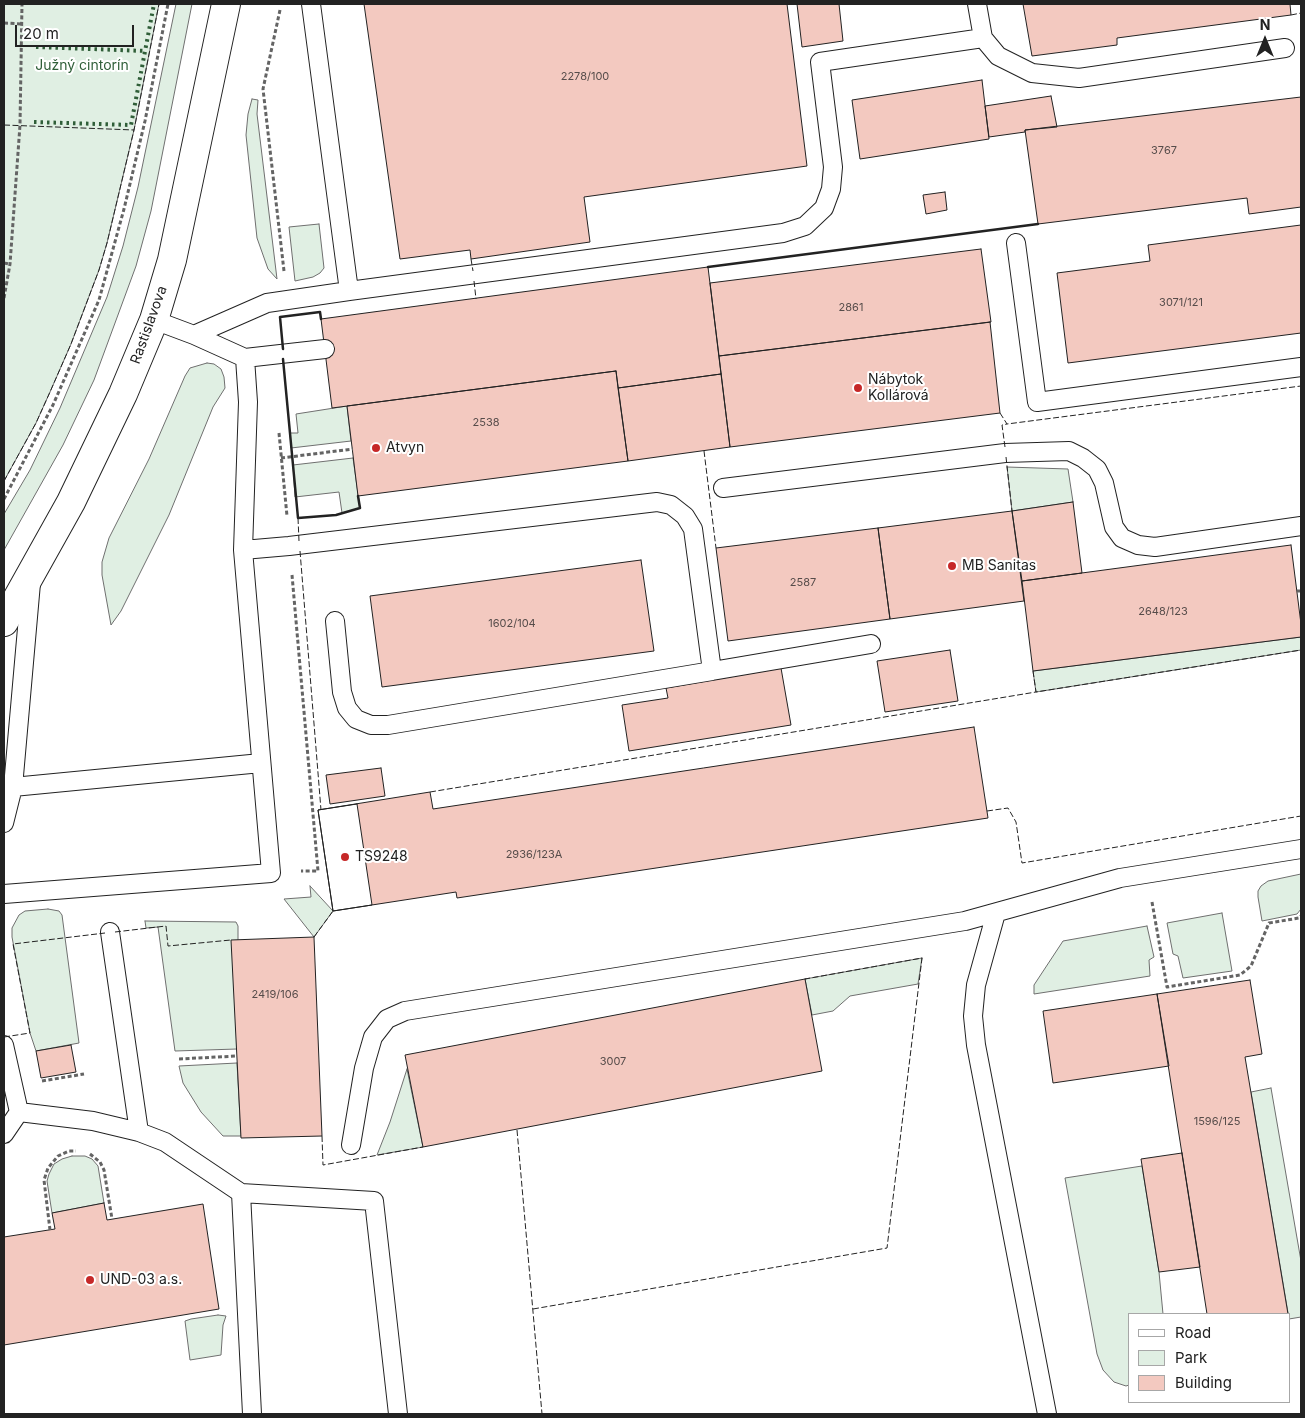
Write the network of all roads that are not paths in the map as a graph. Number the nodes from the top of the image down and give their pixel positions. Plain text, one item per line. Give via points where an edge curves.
1 (226, 4) edge
2 (311, 4) edge
3 (977, 4) edge
4 (983, 38) junction
5 (1285, 48) dead end
6 (1016, 243) dead end
7 (349, 291) junction
8 (154, 320) junction
9 (194, 335) junction
10 (325, 349) dead end
11 (245, 358) junction
12 (1301, 367) edge
13 (723, 488) dead end
14 (1301, 526) edge
15 (243, 550) junction
16 (32, 572) junction
17 (335, 620) dead end
18 (4, 622) edge
19 (871, 644) dead end
20 (712, 671) junction
21 (261, 763) junction
22 (13, 787) junction
23 (4, 823) edge
24 (1301, 849) edge
25 (4, 894) edge
26 (996, 912) junction
27 (110, 932) dead end
28 (4, 1045) edge
29 (19, 1112) junction
30 (139, 1132) junction
31 (4, 1134) edge
32 (351, 1145) dead end
33 (240, 1193) junction
34 (252, 1414) edge
35 (398, 1414) edge
36 (1047, 1414) edge

1 - 8 street, Rastislavova via 172,260
2 - 7 lane
3 - 4 lane
4 - 5 lane via 998,56 1032,73 1079,78
4 - 7 lane via 820,62 833,167 831,189 824,208 805,226 783,233
6 - 12 lane via 1037,402
7 - 9 lane via 267,303
8 - 9 lane
8 - 16 street, Rastislavova via 119,402
9 - 11 lane
10 - 11 lane
11 - 15 lane via 248,402
13 - 14 lane via 1006,453 1069,451 1097,469 1104,482 1114,527 1122,538 1138,545 1155,547
15 - 20 lane via 658,502 671,505 685,516 693,529
15 - 21 lane
16 - 18 street, Rastislavova
16 - 22 lane
17 - 20 lane via 342,692 347,708 356,719 371,725 388,725
19 - 20 lane
21 - 22 lane
21 - 25 lane via 271,873
22 - 23 lane
24 - 26 lane via 1120,878
26 - 32 lane via 966,921 405,1011 387,1019 373,1037 364,1068
26 - 36 lane via 976,985 973,1016
27 - 30 lane
28 - 29 lane
29 - 30 lane via 93,1121
29 - 31 lane
30 - 33 lane via 165,1142
33 - 34 lane
33 - 35 lane via 374,1200

